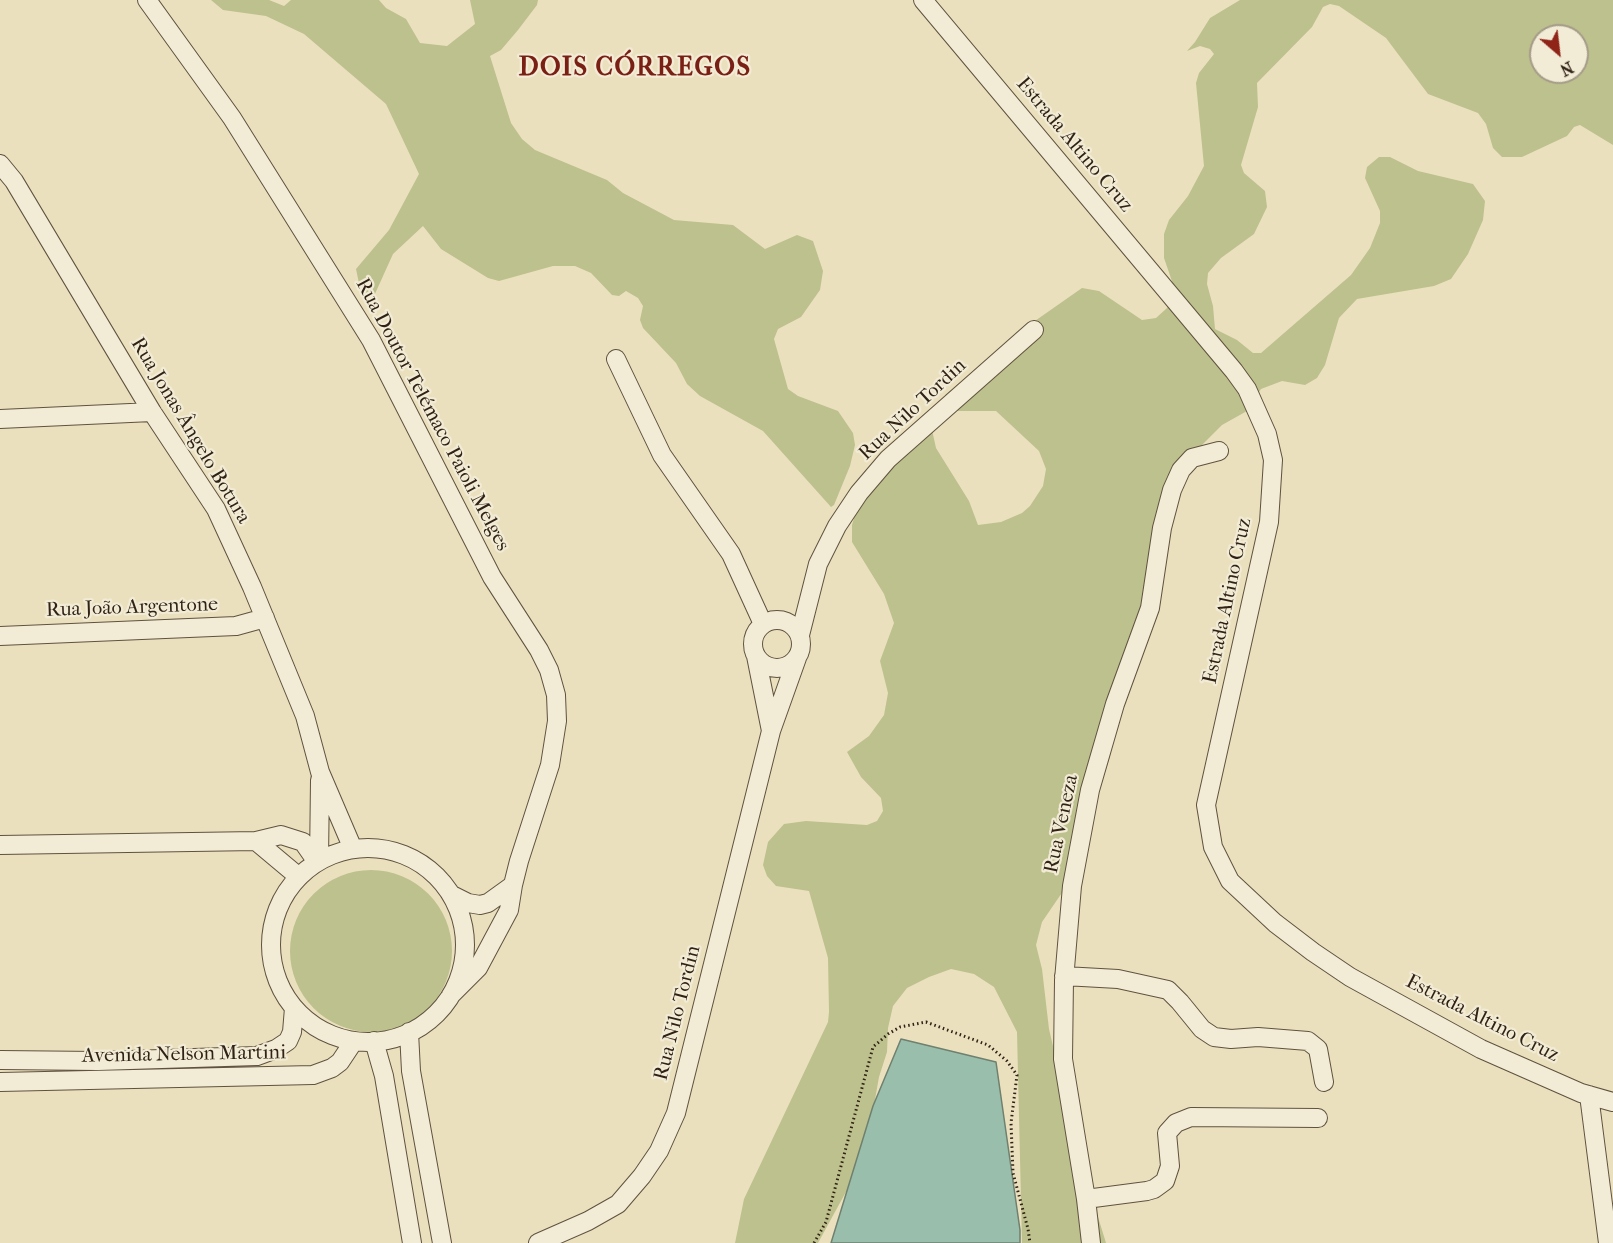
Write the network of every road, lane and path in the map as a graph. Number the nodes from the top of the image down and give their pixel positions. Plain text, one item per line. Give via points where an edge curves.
1 (147, 0) edge
2 (923, 0) edge
3 (0, 164) edge
4 (7, 185) edge
5 (1034, 330) dead end
6 (616, 359) dead end
7 (152, 412) junction
8 (0, 419) edge
9 (1220, 451) dead end
10 (265, 618) junction
11 (763, 624) junction
12 (800, 635) junction
13 (0, 636) edge
14 (756, 656) junction
15 (797, 658) junction
16 (771, 731) junction
17 (320, 772) junction
18 (256, 841) junction
19 (0, 845) edge
20 (353, 849) junction
21 (318, 861) junction
22 (298, 877) junction
23 (513, 885) junction
24 (452, 896) junction
25 (1064, 975) junction
26 (451, 995) junction
27 (294, 1008) junction
28 (410, 1032) junction
29 (354, 1041) junction
30 (374, 1041) junction
31 (0, 1060) edge
32 (0, 1082) edge
33 (1324, 1082) dead end
34 (1589, 1095) junction
35 (1613, 1102) edge
36 (1318, 1118) dead end
37 (1086, 1199) junction
38 (412, 1243) edge
39 (442, 1243) edge
40 (538, 1243) edge
41 (814, 1243) edge
42 (1030, 1243) edge
43 (1091, 1243) edge
44 (1608, 1243) edge

1 - 23 street, Rua Doutor Telémaco Paioli Melges via 232,118 371,340 492,577 549,670 556,695 557,721 550,765
2 - 34 street, Estrada Altino Cruz via 1226,362 1247,389 1267,434 1273,460 1269,522 1206,805 1213,847 1230,880 1275,923 1350,976 1481,1049
3 - 4 street, Rua Jonas Ângelo Botura
4 - 7 street, Rua Jonas Ângelo Botura
5 - 12 street, Rua Nilo Tordin via 888,459 859,493 818,564
6 - 11 street via 662,455 731,554
7 - 8 street
7 - 10 street, Rua Jonas Ângelo Botura via 216,509
9 - 25 street, Rua Veneza via 1192,459 1181,470 1172,490 1150,608 1115,704 1090,790 1072,886
10 - 13 street, Rua João Argentone via 236,626
10 - 17 street, Rua Jonas Ângelo Botura via 305,716
11 - 12 street via 782,620
11 - 14 street via 752,641
12 - 15 street
14 - 15 street via 761,663 776,668
14 - 16 street, Rua Nilo Tordin
15 - 16 street, Rua Nilo Tordin
16 - 40 street, Rua Nilo Tordin via 676,1113 659,1150 618,1204
17 - 20 street, Rua Jonas Ângelo Botura
17 - 21 street, Rua Jonas Ângelo Botura
18 - 19 street
18 - 21 street via 281,835 290,837 303,842
18 - 22 street
20 - 21 street
20 - 24 street via 374,847 419,861 438,876
21 - 22 street
22 - 27 street via 279,904 271,930 271,958 278,985
23 - 24 street via 480,905
23 - 26 street, Rua Doutor Telémaco Paioli Melges via 509,910 478,968
24 - 26 street via 462,917 465,941 462,969
25 - 33 street via 1118,979 1168,990 1214,1037 1308,1041 1318,1049
25 - 37 street, Rua Veneza via 1063,1059
26 - 28 street via 433,1017
27 - 29 street via 321,1030
27 - 31 street, Avenida Nelson Martini via 288,1041 257,1056
28 - 30 street
28 - 39 street via 411,1071
29 - 30 street
29 - 32 street, Avenida Nelson Martini via 340,1062 313,1075
30 - 38 street via 384,1076
34 - 35 street, Estrada Altino Cruz
34 - 44 street
36 - 37 street via 1191,1117 1176,1123 1167,1133 1170,1166 1165,1180 1154,1189
37 - 43 street, Rua Veneza
41 - 42 path via 826,1222 873,1047 900,1027 927,1022 988,1045 1017,1075 1011,1123 1013,1173

